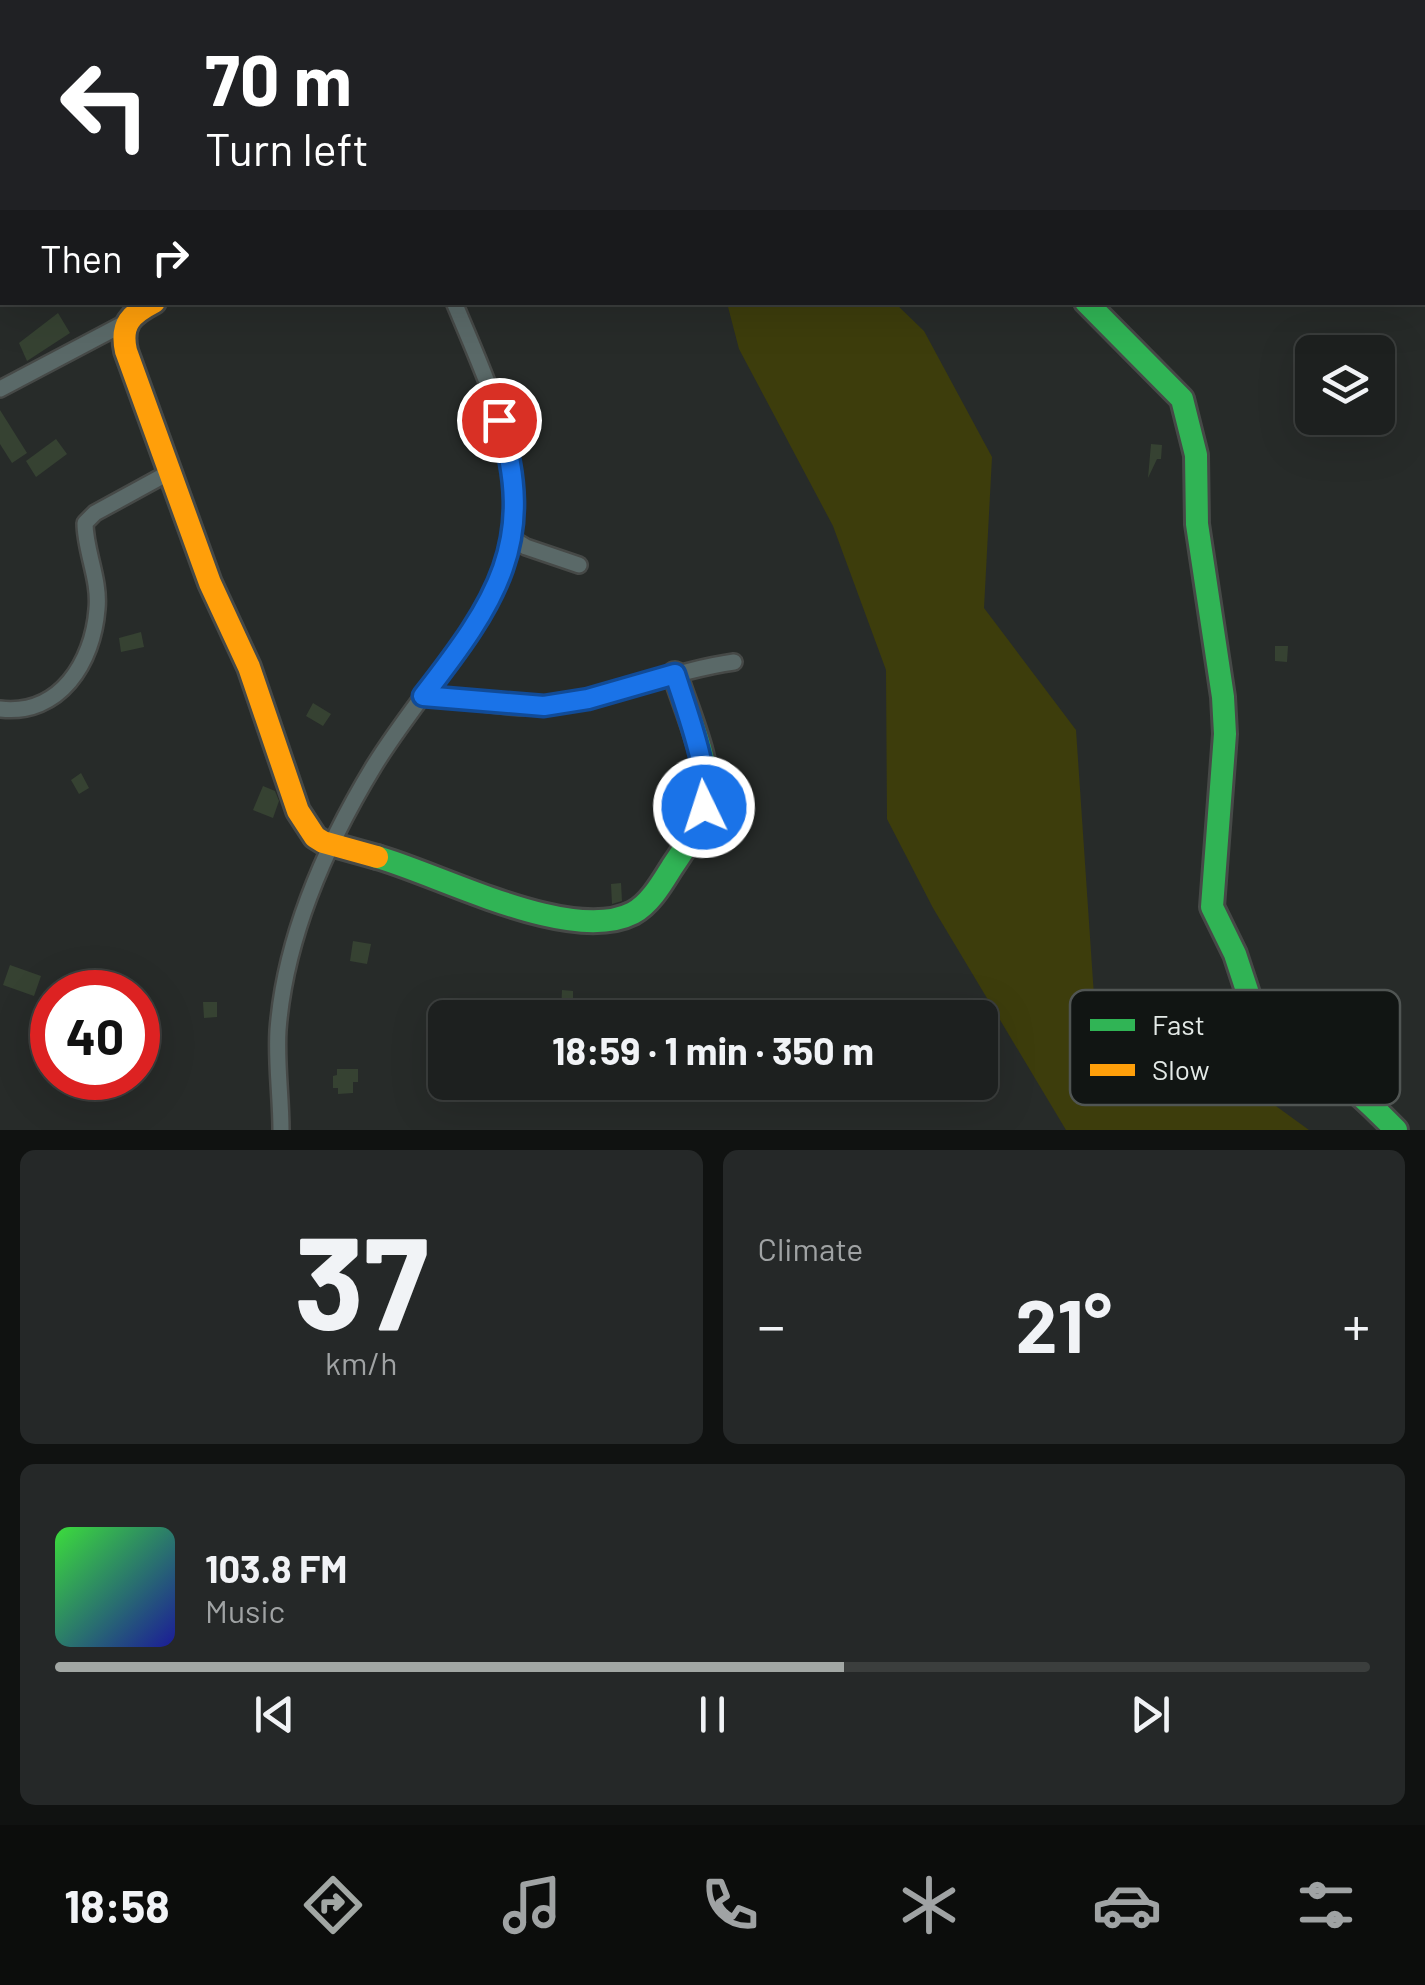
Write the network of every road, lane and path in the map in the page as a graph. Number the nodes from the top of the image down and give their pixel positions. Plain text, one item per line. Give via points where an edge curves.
1 (149, 305) edge
2 (455, 305) edge
3 (1089, 305) edge
4 (125, 323) junction
5 (0, 389) edge
6 (170, 472) junction
7 (511, 538) junction
8 (580, 565) dead end
9 (734, 662) dead end
10 (675, 674) junction
11 (423, 696) junction
12 (0, 709) edge
13 (330, 846) junction
14 (1247, 990) edge
15 (1372, 1105) edge
16 (281, 1130) edge
17 (1396, 1130) edge

1 - 4 street
2 - 7 street via 509,451 516,511
3 - 14 street via 1182,399 1196,455 1197,524 1225,734 1212,907
4 - 5 street
4 - 6 street via 121,334
6 - 12 street via 85,522 98,608 74,678 40,705
6 - 13 street via 298,810
7 - 8 street
7 - 11 street via 485,609
9 - 10 street
10 - 11 street via 544,706
10 - 13 street via 704,766 707,798 681,854 634,913 604,922 561,918
11 - 13 street
13 - 16 street via 286,983 278,1031
15 - 17 street

